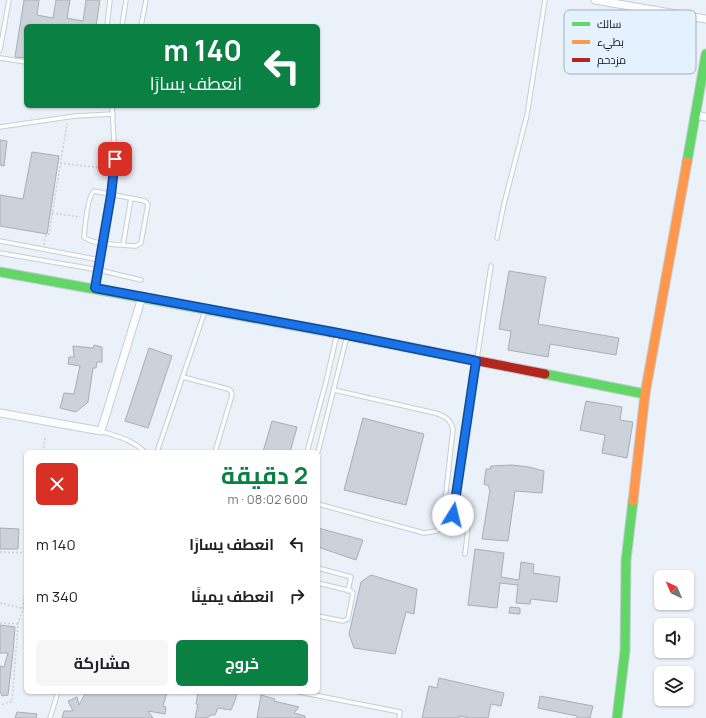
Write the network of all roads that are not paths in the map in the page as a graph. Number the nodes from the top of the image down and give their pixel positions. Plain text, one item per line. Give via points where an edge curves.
1 (9, 0) edge
2 (110, 0) edge
3 (126, 0) edge
4 (146, 0) edge
5 (545, 0) edge
6 (595, 0) edge
7 (653, 10) edge
8 (696, 17) edge
9 (706, 19) edge
10 (107, 24) edge
11 (122, 24) edge
12 (141, 24) edge
13 (0, 50) edge
14 (706, 54) edge
15 (0, 58) edge
16 (24, 62) edge
17 (112, 108) edge
18 (113, 114) junction
19 (694, 115) junction
20 (706, 117) edge
21 (0, 127) edge
22 (111, 195) junction
23 (131, 198) junction
24 (497, 238) dead end
25 (0, 241) edge
26 (103, 243) junction
27 (123, 245) junction
28 (0, 253) edge
29 (100, 260) junction
30 (491, 266) dead end
31 (99, 270) junction
32 (0, 272) edge
33 (140, 280) dead end
34 (95, 288) junction
35 (142, 297) junction
36 (206, 308) junction
37 (338, 333) junction
38 (348, 335) junction
39 (476, 361) junction
40 (328, 376) junction
41 (183, 377) junction
42 (337, 378) junction
43 (334, 390) junction
44 (645, 394) junction
45 (0, 413) edge
46 (101, 431) junction
47 (143, 450) edge
48 (158, 450) edge
49 (216, 450) edge
50 (308, 450) edge
51 (319, 450) edge
52 (320, 505) edge
53 (453, 515) junction
54 (452, 524) dead end
55 (465, 554) dead end
56 (320, 569) edge
57 (320, 583) edge
58 (348, 590) junction
59 (320, 616) edge
60 (57, 694) edge
61 (309, 694) edge
62 (50, 718) edge
63 (399, 718) edge
64 (617, 718) edge

1 - 13 lane
2 - 10 lane
3 - 11 lane
4 - 12 lane
5 - 24 lane via 527,114
6 - 7 street
8 - 9 street
14 - 19 street
15 - 16 lane
17 - 18 lane
18 - 21 lane via 68,117
18 - 22 lane via 115,169
19 - 20 street
19 - 44 street
22 - 23 lane
22 - 26 lane
22 - 26 lane via 94,191 90,194 84,237 86,240
23 - 27 lane
23 - 27 lane via 146,201 148,204 141,243 136,246
25 - 29 lane
26 - 27 lane
26 - 29 lane
28 - 31 lane
29 - 31 lane
30 - 39 lane
31 - 33 lane
31 - 34 lane
32 - 34 street
34 - 35 street
35 - 36 street
35 - 46 street
36 - 37 street
36 - 41 lane
37 - 38 street
37 - 40 lane
38 - 39 street
38 - 42 lane
39 - 44 street
39 - 53 lane
40 - 42 lane
40 - 50 lane
41 - 48 lane
41 - 49 lane via 231,391 232,396
42 - 43 lane
43 - 51 lane
43 - 52 lane via 442,415 448,419 453,429 442,519 437,531 424,533
44 - 64 street via 626,560 625,651
45 - 46 street
46 - 47 lane via 128,439
53 - 54 lane
53 - 55 lane via 469,519
56 - 58 lane via 351,577
57 - 58 lane
58 - 59 lane via 353,594 346,621
60 - 62 lane
61 - 63 lane via 400,712

